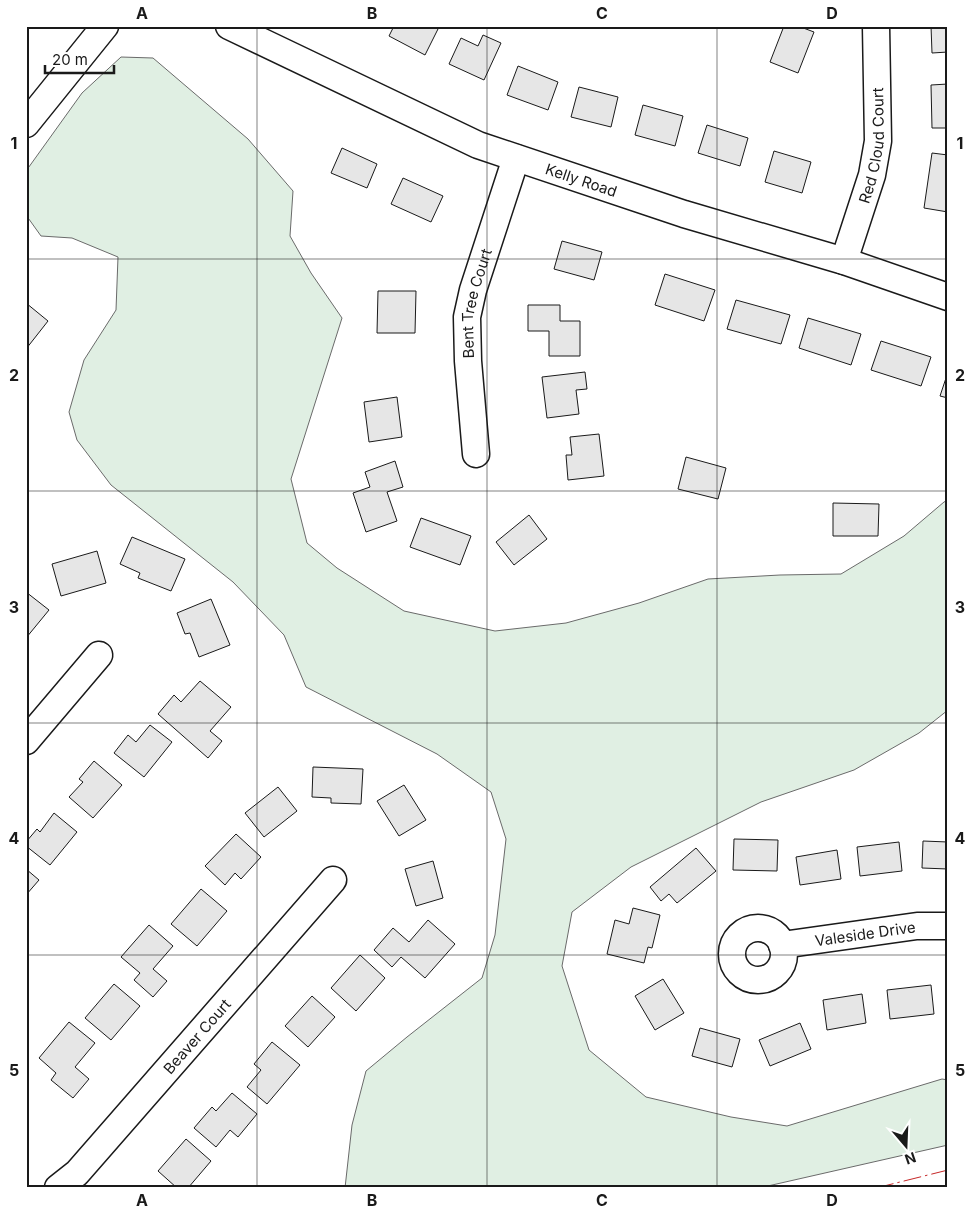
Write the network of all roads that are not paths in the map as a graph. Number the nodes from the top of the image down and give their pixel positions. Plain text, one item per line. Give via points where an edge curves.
1 (105, 26) edge
2 (229, 26) edge
3 (876, 26) edge
4 (26, 124) edge
5 (516, 158) junction
6 (844, 261) junction
7 (948, 297) edge
8 (476, 454) dead end
9 (99, 655) dead end
10 (26, 741) edge
11 (333, 880) dead end
12 (948, 926) edge
13 (782, 945) dead end
14 (58, 1188) edge

1 - 4 street
2 - 5 street, Kelly Road via 478,145
3 - 6 street, Red Cloud Court via 878,141 872,175
5 - 6 street, Kelly Road via 684,214
5 - 8 street, Bent Tree Court via 467,317
6 - 7 street, Kelly Road
9 - 10 street
11 - 14 street, Beaver Court via 77,1173
12 - 13 street, Valeside Drive via 917,926

